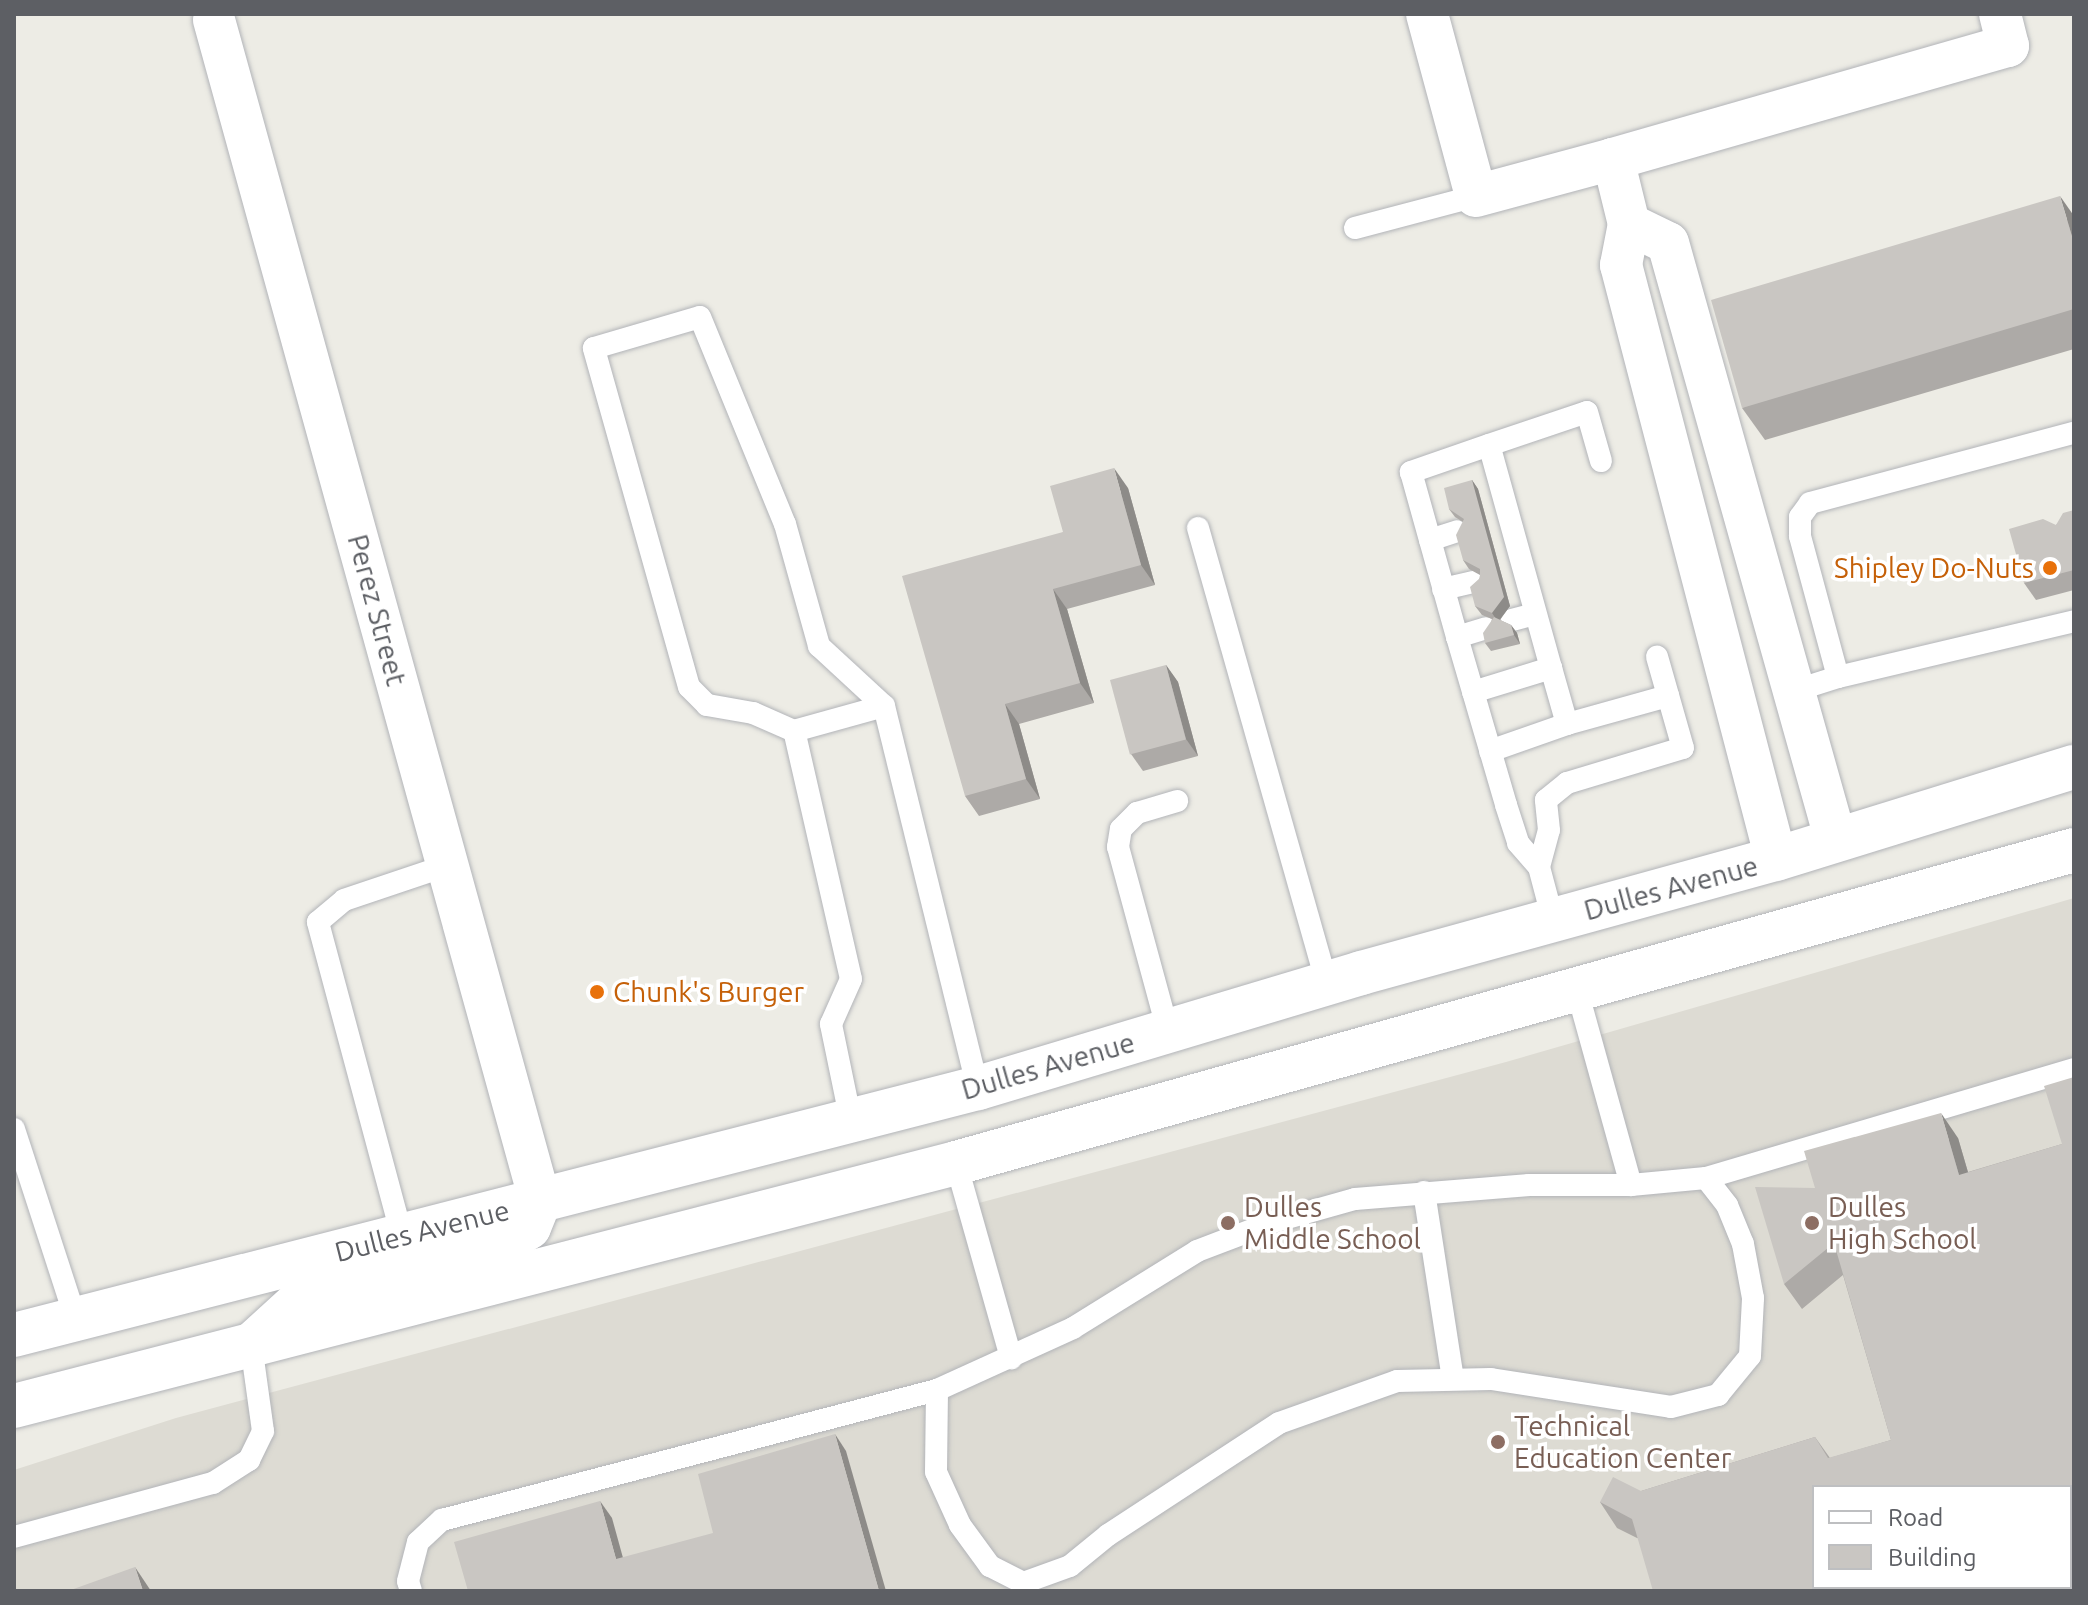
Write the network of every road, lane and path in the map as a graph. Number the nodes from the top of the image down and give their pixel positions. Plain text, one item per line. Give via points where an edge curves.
1 (1427, 14) edge
2 (2000, 14) edge
3 (214, 20) dead end
4 (1613, 159) junction
5 (1476, 196) junction
6 (1629, 224) junction
7 (1355, 228) dead end
8 (2074, 433) edge
9 (1489, 445) junction
10 (1601, 461) dead end
11 (1198, 528) dead end
12 (1457, 531) edge
13 (1430, 540) junction
14 (1473, 582) edge
15 (1443, 589) junction
16 (1535, 614) junction
17 (1512, 620) dead end
18 (2074, 621) edge
19 (1486, 628) edge
20 (1457, 637) junction
21 (1657, 657) dead end
22 (1551, 668) junction
23 (1838, 677) junction
24 (1797, 690) junction
25 (1473, 692) junction
26 (1668, 696) junction
27 (884, 706) junction
28 (1567, 724) junction
29 (794, 731) junction
30 (1490, 751) junction
31 (2074, 767) edge
32 (1177, 801) dead end
33 (1836, 841) junction
34 (2074, 850) edge
35 (1776, 859) junction
36 (448, 865) junction
37 (1539, 867) junction
38 (1553, 920) junction
39 (1327, 984) junction
40 (1576, 987) junction
41 (1168, 1031) junction
42 (2074, 1069) edge
43 (978, 1088) junction
44 (851, 1121) junction
45 (14, 1129) edge
46 (956, 1163) junction
47 (1706, 1178) junction
48 (1631, 1185) junction
49 (1424, 1192) junction
50 (540, 1200) junction
51 (402, 1236) junction
52 (76, 1320) junction
53 (14, 1335) edge
54 (251, 1345) junction
55 (1011, 1358) junction
56 (1453, 1379) junction
57 (937, 1390) junction
58 (14, 1406) edge
59 (14, 1537) edge
60 (411, 1591) edge

1 - 5 street
2 - 4 street via 2008,46
3 - 36 street, Perez Street
4 - 5 street
4 - 6 street
5 - 7 lane
6 - 24 street via 1668,243
6 - 35 street via 1621,265
8 - 23 lane via 1810,503 1800,517 1800,536
9 - 10 lane via 1587,412
9 - 13 lane via 1411,472
9 - 16 lane via 1497,518 1511,570
11 - 39 lane
12 - 13 lane
13 - 15 lane
14 - 15 lane
15 - 20 lane
16 - 17 lane
16 - 22 lane
18 - 23 lane
19 - 20 lane
20 - 25 lane
21 - 26 lane
22 - 25 lane
22 - 28 lane
23 - 24 lane
24 - 33 street
25 - 30 lane
26 - 28 lane
26 - 37 lane via 1683,748 1567,783 1556,791 1546,800 1549,830
27 - 29 lane
27 - 29 lane via 819,646 785,524 700,317 594,348 689,687 707,705 753,713
27 - 43 lane
28 - 30 lane
29 - 44 lane via 851,979 831,1024
30 - 37 lane via 1518,843
31 - 33 main road, Dulles Avenue
32 - 41 lane via 1137,813 1121,829 1118,847
33 - 35 main road, Dulles Avenue
34 - 40 main road
35 - 38 main road, Dulles Avenue
36 - 50 street, Perez Street
36 - 51 lane via 344,900 323,912 318,922
37 - 38 lane
38 - 39 main road, Dulles Avenue
39 - 41 main road, Dulles Avenue
40 - 46 main road
40 - 48 lane
41 - 43 main road, Dulles Avenue
42 - 47 lane
43 - 44 main road, Dulles Avenue
44 - 50 main road, Dulles Avenue
45 - 52 lane
46 - 54 main road
46 - 55 lane
47 - 48 lane
47 - 56 lane via 1727,1205 1743,1244 1753,1298 1750,1356 1718,1395 1671,1407 1491,1379
48 - 49 lane
49 - 55 lane via 1355,1199 1197,1251 1073,1328
49 - 56 lane
50 - 51 main road, Dulles Avenue
50 - 54 main road via 529,1227 493,1249 302,1299
51 - 52 main road, Dulles Avenue
52 - 53 main road, Dulles Avenue
54 - 58 main road
54 - 59 lane via 263,1431 249,1460 213,1483
55 - 57 lane
56 - 57 lane via 1397,1381 1279,1423 1108,1535 1070,1566 1023,1583 990,1566 960,1525 936,1472
57 - 60 lane via 442,1520 418,1542 408,1581

